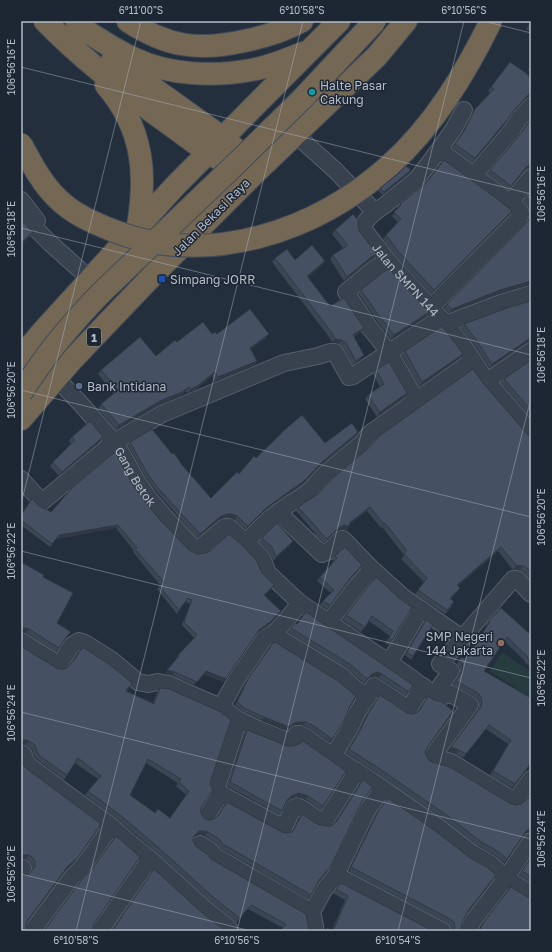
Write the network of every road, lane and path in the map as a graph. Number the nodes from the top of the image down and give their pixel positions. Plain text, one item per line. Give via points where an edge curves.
1 (46, 21) edge
2 (128, 21) edge
3 (302, 21) edge
4 (339, 21) edge
5 (375, 21) edge
6 (406, 21) edge
7 (491, 21) edge
8 (76, 23) edge
9 (310, 50) junction
10 (78, 53) junction
11 (531, 106) edge
12 (464, 110) dead end
13 (296, 135) junction
14 (21, 144) edge
15 (216, 145) junction
16 (439, 150) junction
17 (254, 174) junction
18 (474, 175) junction
19 (531, 177) edge
20 (21, 200) edge
21 (510, 203) junction
22 (375, 212) junction
23 (21, 214) edge
24 (138, 226) junction
25 (50, 243) junction
26 (170, 257) junction
27 (388, 261) junction
28 (90, 279) junction
29 (531, 294) edge
30 (439, 316) junction
31 (531, 351) edge
32 (389, 352) junction
33 (21, 356) edge
34 (473, 360) junction
35 (56, 378) junction
36 (487, 381) junction
37 (21, 393) edge
38 (416, 400) junction
39 (21, 418) edge
40 (531, 432) edge
41 (114, 442) junction
42 (21, 479) edge
43 (278, 512) junction
44 (246, 542) junction
45 (372, 569) junction
46 (531, 594) edge
47 (300, 603) junction
48 (421, 609) junction
49 (329, 622) junction
50 (273, 634) junction
51 (462, 638) junction
52 (21, 641) edge
53 (388, 663) junction
54 (429, 690) junction
55 (368, 697) junction
56 (221, 707) junction
57 (239, 720) junction
58 (21, 753) edge
59 (333, 756) junction
60 (357, 772) junction
61 (531, 780) edge
62 (383, 789) junction
63 (220, 794) junction
64 (207, 814) dead end
65 (111, 826) junction
66 (531, 841) edge
67 (200, 844) dead end
68 (150, 859) junction
69 (336, 875) junction
70 (506, 878) junction
71 (531, 894) edge
72 (312, 912) junction
73 (32, 931) edge
74 (100, 931) edge
75 (230, 931) edge
76 (315, 931) edge
77 (443, 931) edge
78 (468, 931) edge

1 - 10 highway
2 - 3 highway via 161,39 200,47 254,39 284,30
4 - 9 highway
5 - 37 highway, bridge via 243,158 82,313
6 - 13 highway, Jalan Bekasi Raya / 1 via 377,56
7 - 14 highway, bridge via 456,86 423,131 402,154 366,185 327,210 264,236 187,246 147,241 122,234 83,217 58,200 38,175
8 - 9 highway via 109,46 136,60 191,74 251,70 281,62
8 - 15 highway via 99,46
9 - 15 highway
10 - 15 highway via 156,114
10 - 24 highway via 120,104 135,135 142,176
11 - 18 street
12 - 16 street, Jalan SMPN 144
13 - 17 highway, Jalan Bekasi Raya / 1
13 - 22 street via 336,171
15 - 17 highway via 241,154
15 - 24 highway
16 - 18 street
16 - 22 street, Jalan SMPN 144 via 417,179
17 - 26 highway, Jalan Bekasi Raya / 1
18 - 21 street
19 - 21 street
20 - 25 street
21 - 30 street via 520,211 520,217
22 - 27 street, Jalan SMPN 144 via 365,222 365,231
23 - 25 street
24 - 26 highway
24 - 28 highway
25 - 28 street
26 - 35 highway, Jalan Bekasi Raya / 1
27 - 30 street, Jalan SMPN 144
27 - 32 street via 346,292
28 - 33 highway
29 - 30 street
30 - 32 street
30 - 34 street, Jalan SMPN 144
31 - 36 street
32 - 38 street
32 - 41 street via 349,378 334,352 284,363 162,414
34 - 36 street, Jalan SMPN 144
34 - 38 street
35 - 39 highway, Jalan Bekasi Raya / 1
35 - 41 street, Gang Betok
36 - 40 street, Jalan SMPN 144
38 - 43 street via 369,434 309,491
41 - 42 street via 42,502
41 - 44 street, Gang Betok via 148,497 194,547 201,547 225,527 229,527
43 - 44 street
43 - 45 street via 322,554 343,539
44 - 47 street via 262,558 268,573
45 - 48 street via 403,597
45 - 49 street
46 - 51 street via 517,579 513,579
47 - 49 street
47 - 50 street
48 - 51 street
48 - 53 street
49 - 53 street
50 - 55 street via 342,676
50 - 56 street via 264,639
51 - 54 street via 440,664 451,671
52 - 56 street via 58,664 72,645 79,641 112,660 138,682 169,684
53 - 54 street
54 - 55 street via 409,710 374,686
54 - 61 street via 440,697 452,694 470,705 432,756 451,762 513,800
55 - 59 street
56 - 57 street
57 - 59 street via 288,740 300,734
57 - 63 street via 217,787
58 - 65 street via 31,767
59 - 60 street
60 - 62 street
60 - 63 street via 325,821 296,806 284,828
62 - 69 street via 368,809
62 - 70 street via 491,864
63 - 64 street
65 - 68 street
65 - 73 street
66 - 70 street
67 - 72 street via 213,855
68 - 74 street
68 - 75 street
69 - 72 street
69 - 77 street
70 - 71 street
70 - 78 street
72 - 76 street

